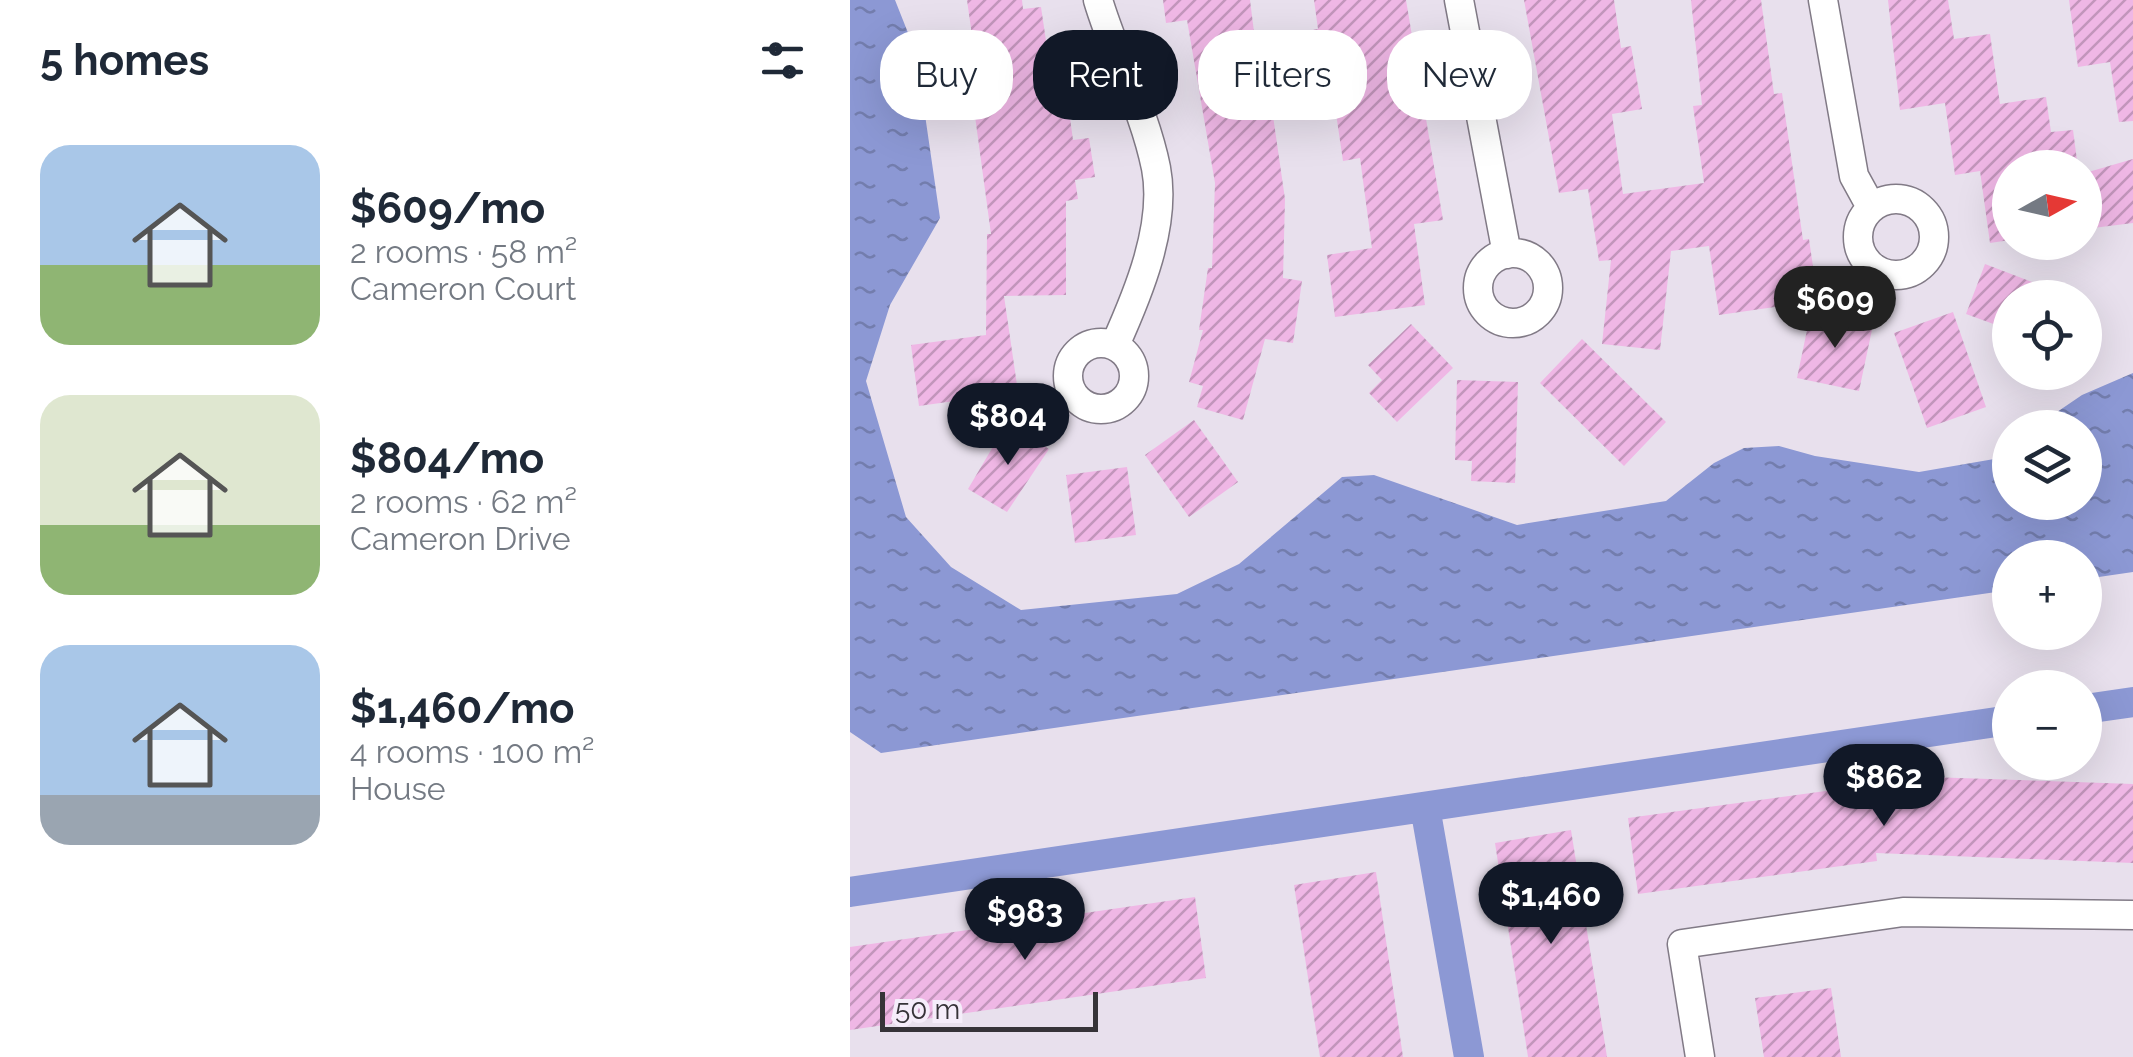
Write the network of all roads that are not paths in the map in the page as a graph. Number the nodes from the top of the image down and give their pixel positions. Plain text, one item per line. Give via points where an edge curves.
1 (1098, 0) edge
2 (1459, 0) edge
3 (1824, 0) edge
4 (1871, 207) dead end
5 (1507, 254) dead end
6 (1115, 346) dead end
7 (2133, 915) edge
8 (1700, 1057) edge

1 - 6 street via 1156,172 1157,209 1137,296
2 - 5 street
3 - 4 street via 1854,176
7 - 8 street via 1903,912 1682,944

